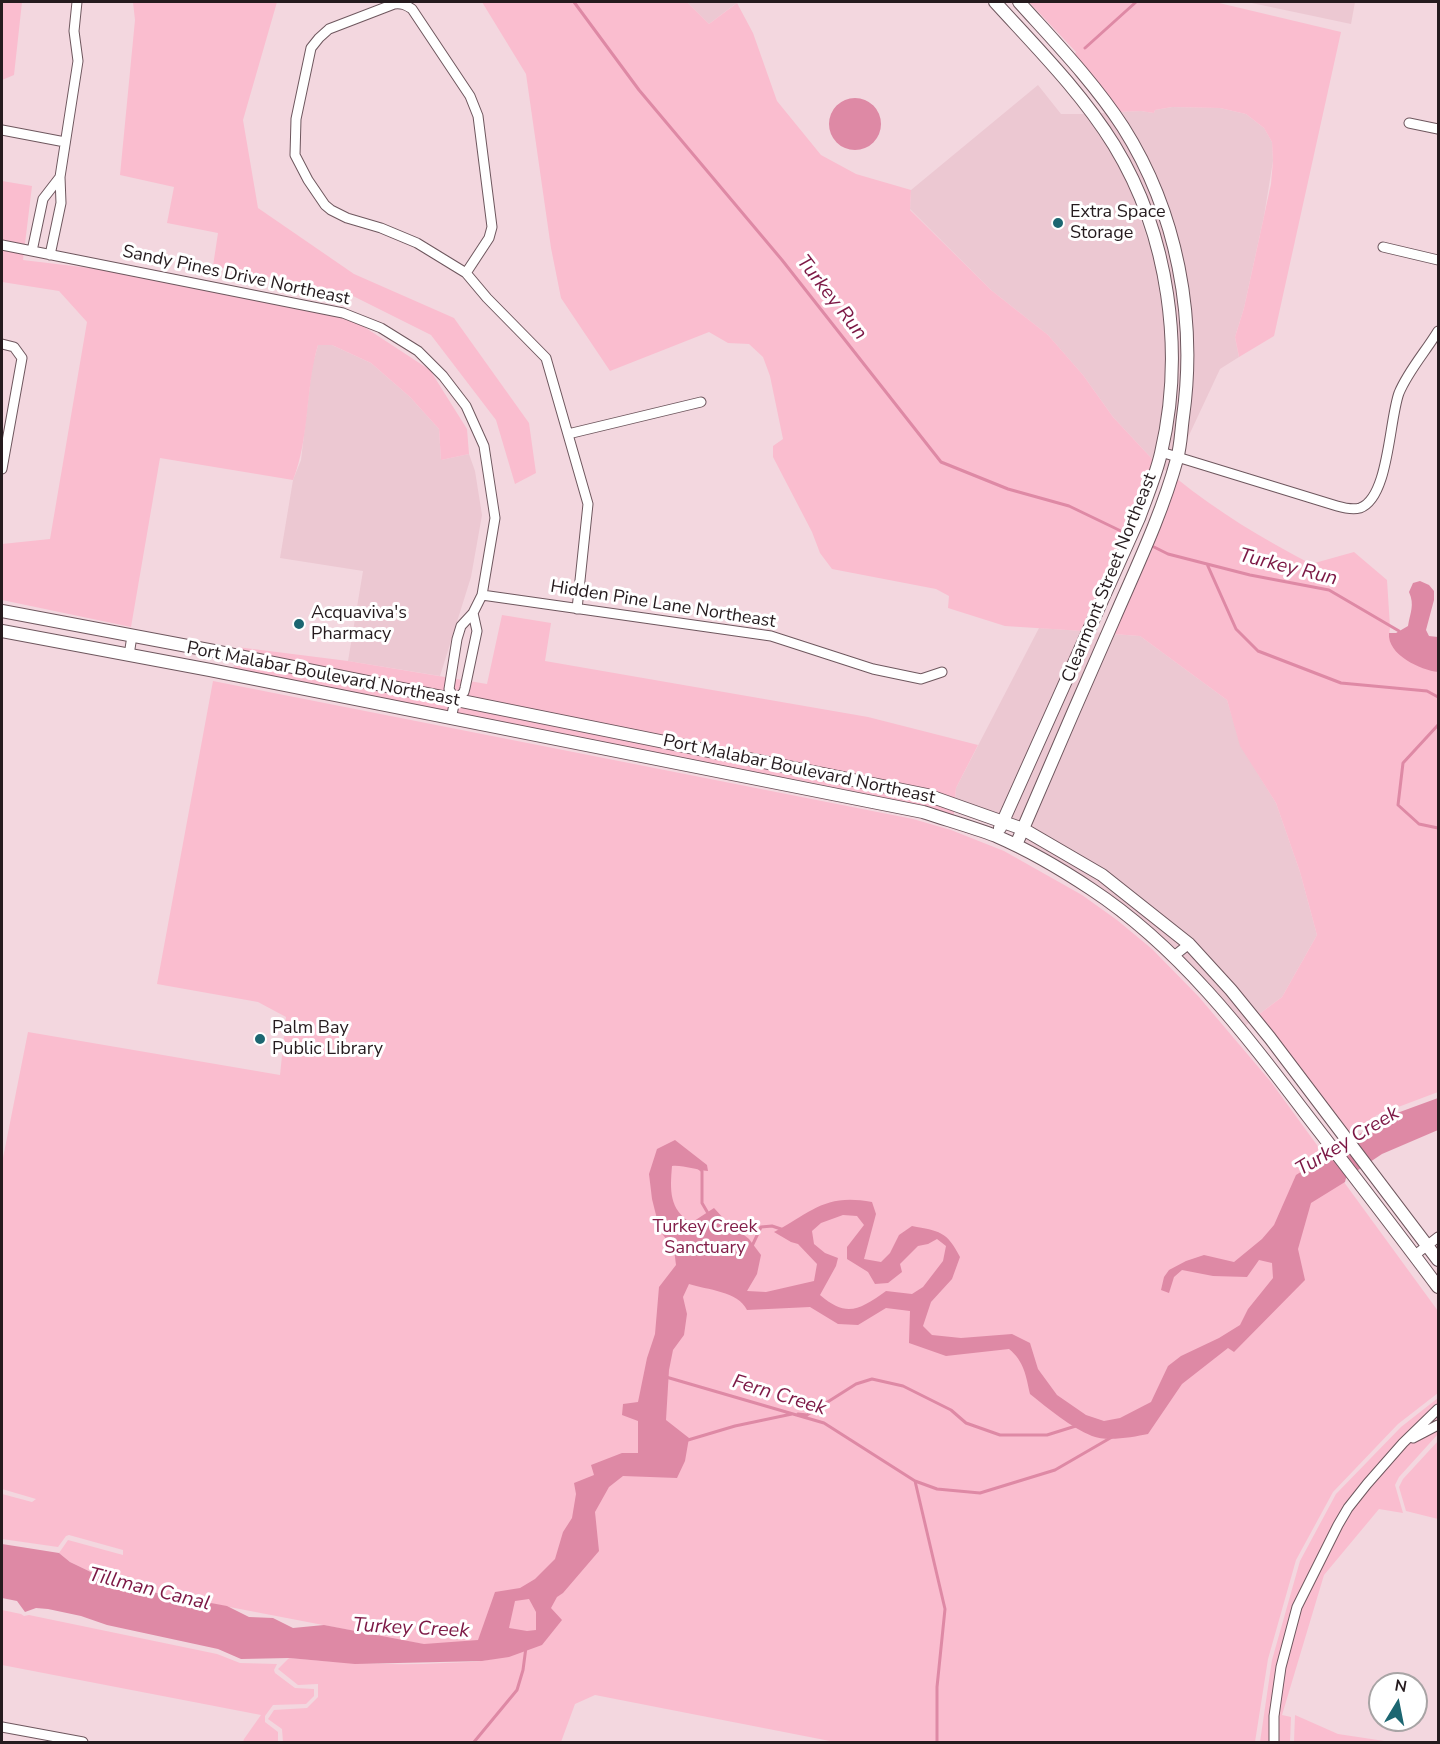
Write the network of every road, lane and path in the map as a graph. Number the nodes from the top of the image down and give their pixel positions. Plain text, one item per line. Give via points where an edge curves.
1 (77, 2) edge
2 (995, 2) edge
3 (1019, 2) edge
4 (1409, 123) dead end
5 (1438, 129) edge
6 (2, 130) edge
7 (65, 142) junction
8 (60, 177) junction
9 (40, 211) junction
10 (58, 214) junction
11 (2, 245) edge
12 (1383, 248) dead end
13 (32, 251) junction
14 (50, 255) junction
15 (1438, 260) edge
16 (466, 273) junction
17 (1438, 331) edge
18 (2, 344) edge
19 (701, 402) dead end
20 (568, 434) junction
21 (1161, 452) junction
22 (1178, 457) junction
23 (2, 469) edge
24 (482, 595) junction
25 (577, 609) junction
26 (2, 611) edge
27 (473, 613) junction
28 (2, 631) edge
29 (132, 636) junction
30 (129, 654) junction
31 (942, 672) dead end
32 (455, 700) junction
33 (451, 719) junction
34 (1003, 821) junction
35 (1023, 829) junction
36 (996, 836) junction
37 (1016, 845) junction
38 (1102, 874) junction
39 (1091, 889) junction
40 (1189, 944) junction
41 (1174, 956) junction
42 (1438, 1237) edge
43 (1427, 1246) junction
44 (1415, 1255) junction
45 (1438, 1260) edge
46 (1438, 1287) edge
47 (1438, 1409) edge
48 (1438, 1425) edge
49 (1403, 1443) junction
50 (2, 1727) edge
51 (83, 1743) edge
52 (1274, 1743) edge

1 - 7 street via 74,31 78,61
2 - 21 street, Clearmont Street Northeast via 1077,93 1101,127 1131,178 1148,222 1160,259 1171,322 1171,366
3 - 22 street, Clearmont Street Northeast via 1088,78 1122,126 1146,168 1166,216 1187,321 1188,372
4 - 5 street
6 - 7 street
7 - 8 street
8 - 9 street via 43,199
8 - 10 street
9 - 10 street
9 - 13 street
10 - 14 street
11 - 13 street, Sandy Pines Drive Northeast
12 - 15 street
13 - 14 street, Sandy Pines Drive Northeast
14 - 24 street, Sandy Pines Drive Northeast via 343,313 381,328 418,351 466,406 484,446 495,518
16 - 16 street via 492,227 478,116 470,96 408,6 394,4 329,29 311,48 296,119 295,155 308,180 325,205 337,214 417,243
16 - 20 street via 546,358
17 - 22 street via 1402,387 1379,486 1363,506 1337,506
18 - 23 street via 14,347 22,358
19 - 20 street
20 - 25 street via 588,504
21 - 22 street
21 - 34 street, Clearmont Street Northeast via 1139,518
22 - 35 street, Clearmont Street Northeast via 1155,524
24 - 25 street, Hidden Pine Lane Northeast
24 - 27 street, Sandy Pines Drive Northeast
25 - 31 street, Hidden Pine Lane Northeast via 771,636 873,669 921,679
26 - 29 street, Port Malabar Boulevard Northeast
27 - 32 street, Sandy Pines Drive Northeast via 477,631 464,692
27 - 32 street via 458,633 449,689
28 - 30 street, Port Malabar Boulevard Northeast
29 - 30 street
29 - 32 street, Port Malabar Boulevard Northeast
30 - 33 street, Port Malabar Boulevard Northeast
32 - 33 street, Sandy Pines Drive Northeast
32 - 34 street, Port Malabar Boulevard Northeast via 927,795
33 - 36 street, Port Malabar Boulevard Northeast via 923,812
34 - 35 street, Port Malabar Boulevard Northeast
34 - 36 street, Clearmont Street Northeast
35 - 37 street, Clearmont Street Northeast
35 - 38 street, Port Malabar Boulevard Northeast
36 - 37 street, Port Malabar Boulevard Northeast
37 - 39 street, Port Malabar Boulevard Northeast
38 - 39 street
38 - 40 street, Port Malabar Boulevard Northeast
39 - 41 street, Port Malabar Boulevard Northeast
40 - 41 street
40 - 43 street, Port Malabar Boulevard Northeast via 1231,990
41 - 44 street, Port Malabar Boulevard Northeast via 1223,1008
42 - 43 street
43 - 44 street
43 - 45 street, Port Malabar Boulevard Northeast
44 - 46 street, Port Malabar Boulevard Northeast
47 - 49 street
48 - 49 street
49 - 52 street via 1343,1517 1297,1606 1281,1667
50 - 51 street

